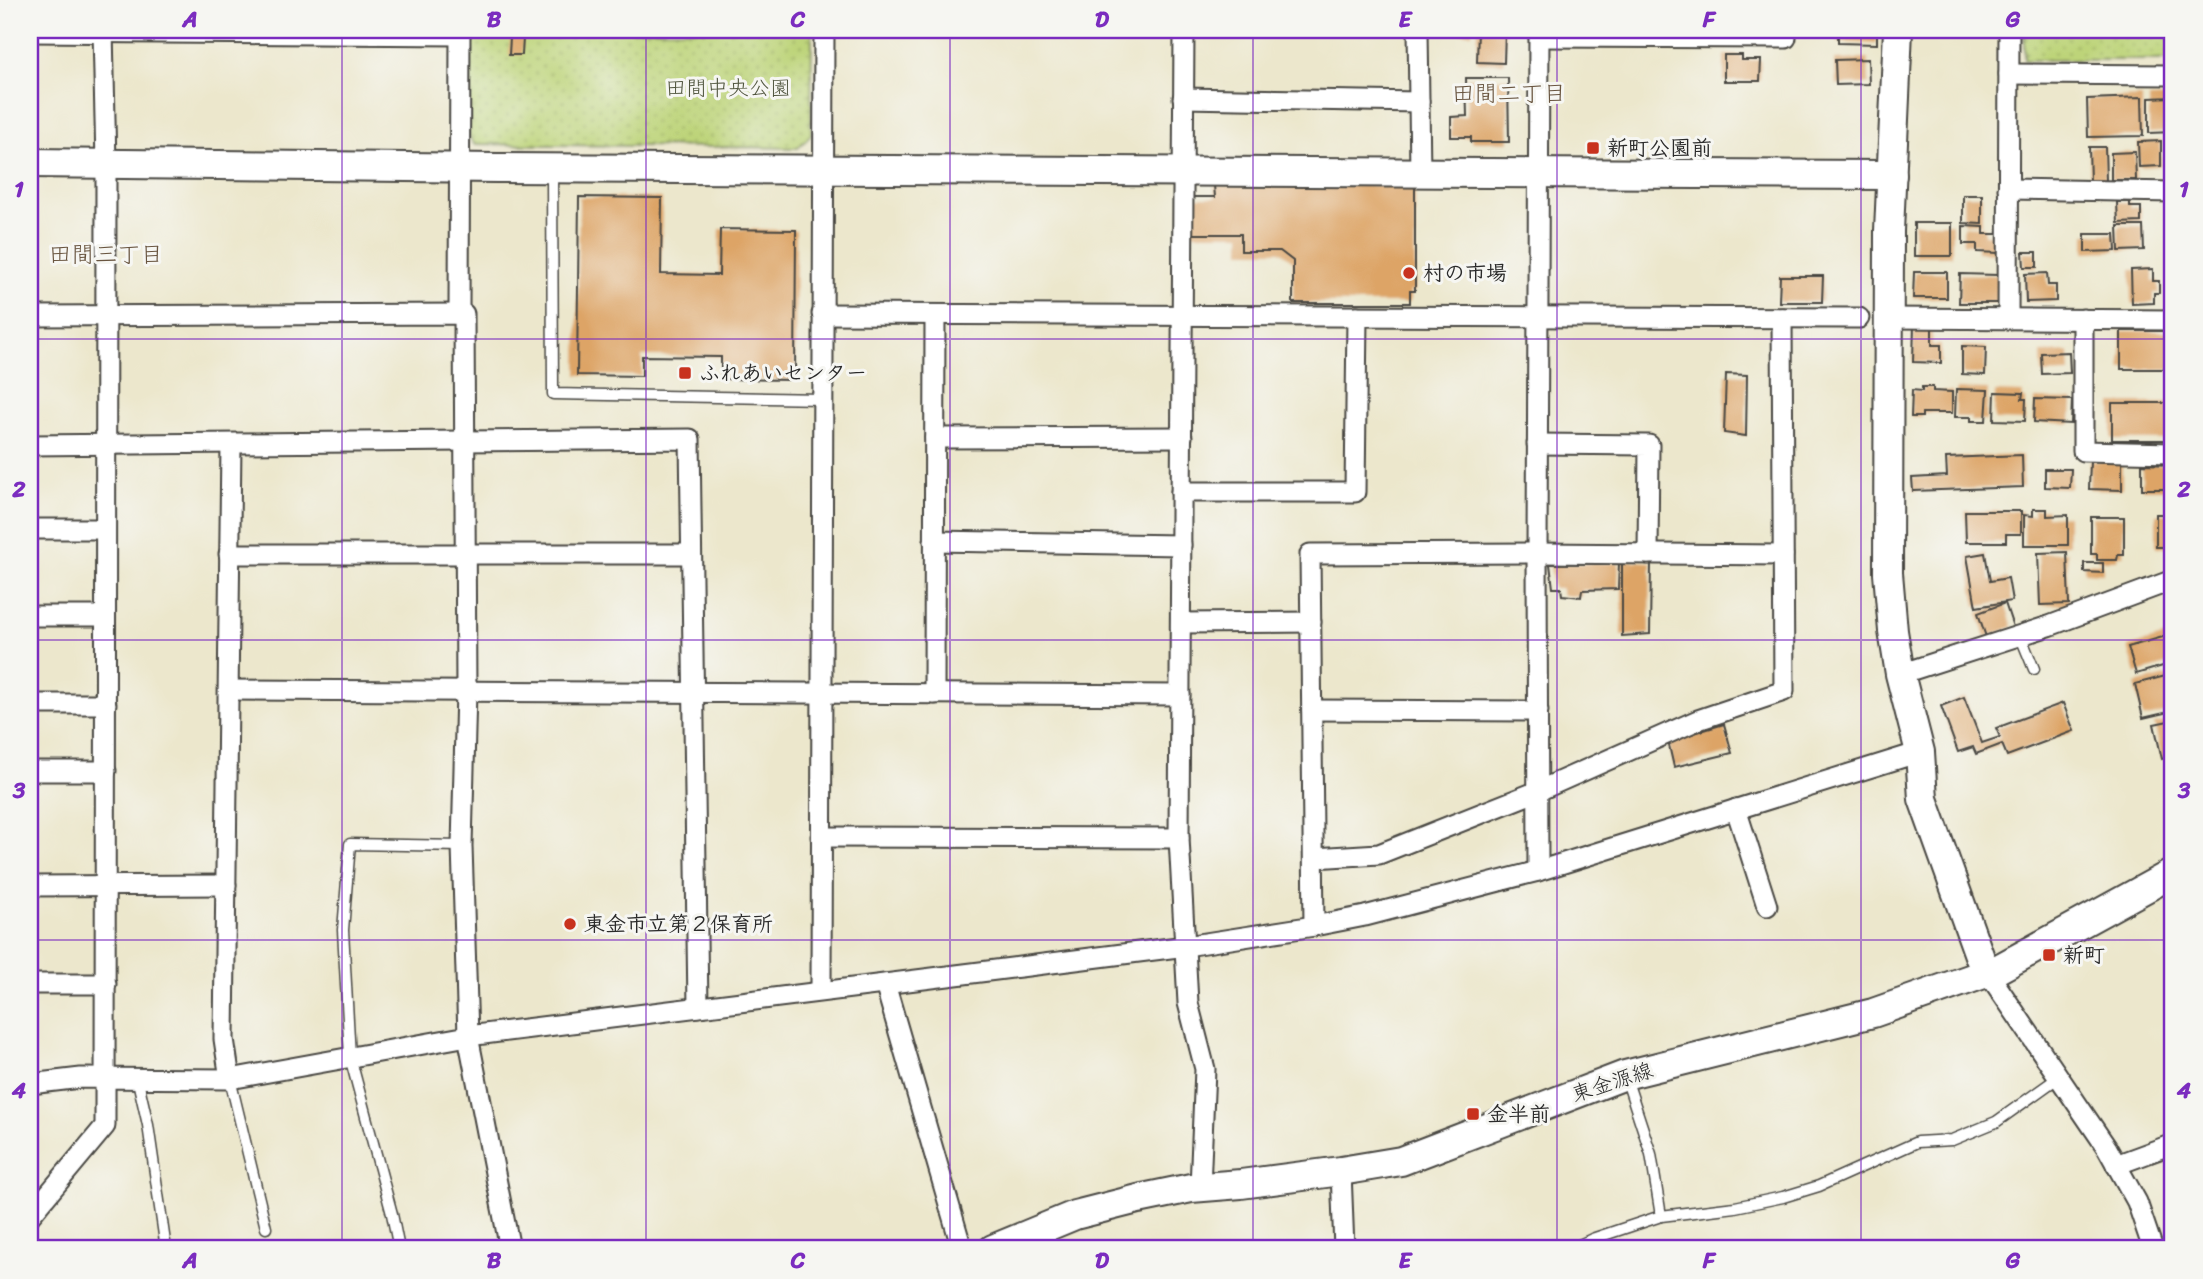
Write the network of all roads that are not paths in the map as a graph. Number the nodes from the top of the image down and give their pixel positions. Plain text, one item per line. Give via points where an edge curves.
1 (824, 30) edge
2 (1184, 30) edge
3 (1418, 30) edge
4 (1786, 30) edge
5 (1898, 30) edge
6 (2008, 30) edge
7 (103, 31) edge
8 (30, 32) edge
9 (339, 32) edge
10 (460, 32) edge
11 (1539, 33) edge
12 (2008, 74) junction
13 (2173, 75) edge
14 (1184, 98) junction
15 (1419, 102) junction
16 (30, 163) edge
17 (106, 164) junction
18 (461, 168) junction
19 (552, 168) junction
20 (822, 170) junction
21 (1183, 172) junction
22 (1420, 173) junction
23 (1537, 174) junction
24 (1892, 175) junction
25 (2008, 189) junction
26 (2173, 192) edge
27 (459, 314) junction
28 (822, 314) junction
29 (936, 315) junction
30 (30, 316) edge
31 (105, 316) junction
32 (1357, 316) junction
33 (1537, 316) junction
34 (1182, 317) junction
35 (1782, 317) junction
36 (1859, 318) dead end
37 (1889, 318) junction
38 (2008, 319) junction
39 (2083, 319) junction
40 (2173, 320) edge
41 (822, 399) junction
42 (1182, 437) junction
43 (935, 438) junction
44 (464, 441) junction
45 (105, 444) junction
46 (231, 444) junction
47 (1537, 444) junction
48 (30, 445) edge
49 (2173, 453) edge
50 (1181, 492) junction
51 (30, 529) edge
52 (105, 529) junction
53 (934, 541) junction
54 (1181, 545) junction
55 (465, 553) junction
56 (1537, 553) junction
57 (229, 554) junction
58 (691, 554) junction
59 (1648, 554) junction
60 (1783, 555) junction
61 (2173, 580) edge
62 (30, 616) edge
63 (105, 617) junction
64 (1311, 622) junction
65 (1181, 623) junction
66 (2020, 635) junction
67 (2034, 669) dead end
68 (1900, 674) junction
69 (229, 690) junction
70 (466, 691) junction
71 (693, 693) junction
72 (821, 694) junction
73 (934, 694) junction
74 (1180, 695) junction
75 (30, 704) edge
76 (106, 704) junction
77 (1312, 710) junction
78 (1538, 710) junction
79 (1920, 752) junction
80 (30, 771) edge
81 (106, 771) junction
82 (1538, 791) junction
83 (1737, 809) junction
84 (821, 837) junction
85 (1179, 838) junction
86 (462, 846) junction
87 (1314, 858) junction
88 (1538, 871) junction
89 (2173, 873) edge
90 (226, 885) junction
91 (30, 886) edge
92 (106, 886) junction
93 (1767, 906) dead end
94 (1314, 926) junction
95 (1186, 946) junction
96 (1988, 973) junction
97 (30, 984) edge
98 (106, 984) junction
99 (886, 984) junction
100 (821, 990) junction
101 (698, 1007) junction
102 (468, 1036) junction
103 (350, 1058) junction
104 (1625, 1075) junction
105 (106, 1077) junction
106 (137, 1077) junction
107 (2059, 1077) junction
108 (230, 1079) junction
109 (30, 1084) edge
110 (2173, 1144) edge
111 (2116, 1165) junction
112 (1341, 1171) junction
113 (1200, 1187) junction
114 (30, 1216) edge
115 (1661, 1216) junction
116 (266, 1228) dead end
117 (166, 1249) edge
118 (399, 1249) edge
119 (510, 1249) edge
120 (962, 1249) edge
121 (993, 1249) edge
122 (1344, 1249) edge
123 (1571, 1249) edge
124 (2153, 1249) edge

1 - 20 street
2 - 14 street
3 - 15 street
4 - 11 street via 1786,38
5 - 24 street
6 - 12 street
7 - 8 street
7 - 9 street
7 - 17 street
9 - 10 street
10 - 18 street
11 - 23 street
12 - 13 street
12 - 25 street
14 - 15 street
14 - 21 street
15 - 22 street
16 - 17 street
17 - 18 street
17 - 31 street
18 - 19 street
18 - 27 street
19 - 20 street
19 - 41 lane via 553,394
20 - 21 street
20 - 28 street
21 - 22 street
21 - 34 street
22 - 23 street
23 - 24 street
23 - 33 street
24 - 37 street
25 - 26 street
25 - 38 street
27 - 31 street
27 - 44 street via 464,314
28 - 29 street
28 - 41 street
29 - 34 street
29 - 43 street
30 - 31 street
31 - 45 street
32 - 33 street
32 - 34 street
32 - 50 street via 1355,492
33 - 35 street
33 - 47 street
34 - 42 street
35 - 36 street
35 - 60 street
37 - 38 street
37 - 68 street via 1888,573
38 - 39 street
39 - 40 street
39 - 49 street via 2083,451
41 - 72 street
42 - 43 street
42 - 50 street
43 - 53 street
44 - 46 street
44 - 55 street
44 - 58 street via 690,439
45 - 46 street
45 - 48 street
45 - 52 street
46 - 57 street
47 - 56 street
47 - 59 street via 1649,445
50 - 54 street
51 - 52 street
52 - 63 street
53 - 54 street
53 - 73 street
54 - 65 street
55 - 57 street
55 - 58 street
55 - 70 street
56 - 59 street
56 - 64 street via 1310,554
56 - 78 street
57 - 69 street
58 - 71 street
59 - 60 street
60 - 82 street via 1784,691 1698,720
61 - 66 street
62 - 63 street
63 - 76 street
64 - 65 street
64 - 77 street
65 - 74 street
66 - 67 lane
66 - 68 street
68 - 79 street
69 - 70 street
69 - 90 street
70 - 71 street
70 - 86 street
71 - 72 street
71 - 101 street
72 - 73 street
72 - 84 street
73 - 74 street
74 - 85 street
75 - 76 street
76 - 81 street
77 - 78 street
77 - 87 street
78 - 82 street
79 - 83 street
79 - 96 street via 1923,799
80 - 81 street
81 - 92 street
82 - 87 street via 1379,854
82 - 88 street
83 - 88 street
83 - 93 street
84 - 85 street
84 - 100 street
85 - 95 street
86 - 102 street
86 - 103 lane via 350,844 344,929
87 - 94 street
88 - 94 street
89 - 96 street, 東金源線
90 - 92 street
90 - 108 street via 224,1039
91 - 92 street
92 - 98 street
94 - 95 street
95 - 99 street
95 - 113 street via 1188,1003 1205,1069
96 - 104 street, 東金源線 via 1873,1013
96 - 107 street
97 - 98 street
98 - 105 street
99 - 100 street
99 - 120 street
100 - 101 street
101 - 102 street
102 - 103 street
102 - 119 street
103 - 108 street
103 - 118 lane
104 - 112 street, 東金源線 via 1401,1161
104 - 115 lane via 1651,1154
105 - 106 street
105 - 109 street
105 - 114 street via 105,1126
106 - 108 street
106 - 117 lane
107 - 111 street
107 - 115 lane via 1996,1122 1952,1140 1917,1142 1783,1197
108 - 116 lane
110 - 111 street
111 - 124 street via 2137,1202
112 - 113 street, 東金源線
112 - 122 street
113 - 121 street, 東金源線 via 1075,1215
115 - 123 lane

